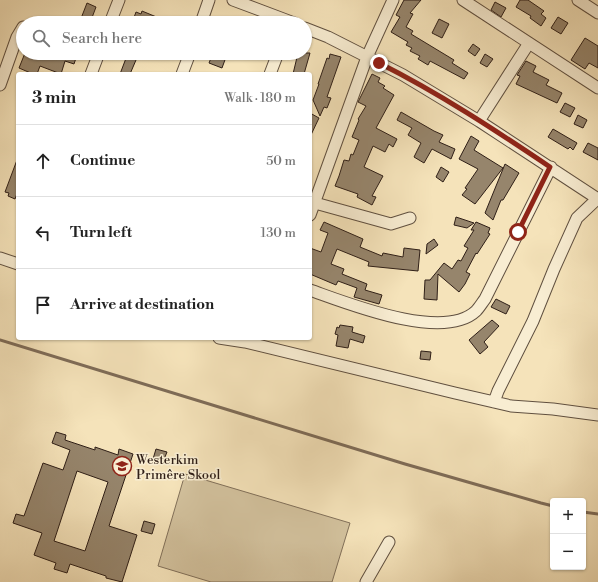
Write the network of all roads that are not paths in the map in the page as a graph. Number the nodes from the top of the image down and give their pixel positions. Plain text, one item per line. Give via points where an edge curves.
1 (119, 0) edge
2 (209, 0) edge
3 (233, 0) edge
4 (393, 0) edge
5 (463, 0) edge
6 (578, 0) edge
7 (598, 13) edge
8 (113, 16) edge
9 (203, 16) edge
10 (274, 16) edge
11 (312, 31) edge
12 (16, 40) edge
13 (529, 43) junction
14 (367, 57) junction
15 (96, 60) edge
16 (187, 60) edge
17 (275, 60) edge
18 (92, 72) edge
19 (183, 72) edge
20 (271, 72) edge
21 (0, 85) edge
22 (598, 88) edge
23 (479, 121) junction
24 (550, 167) junction
25 (597, 199) edge
26 (315, 203) junction
27 (312, 211) edge
28 (410, 218) dead end
29 (0, 258) edge
30 (16, 263) edge
31 (312, 291) edge
32 (232, 340) edge
33 (264, 342) edge
34 (494, 402) junction
35 (598, 415) edge
36 (389, 542) dead end
37 (366, 582) edge

1 - 8 street
2 - 9 street
3 - 10 street
4 - 14 street
5 - 13 street
6 - 7 street
11 - 14 street
12 - 21 street
13 - 22 street
13 - 23 street
14 - 23 street via 403,75
14 - 26 street
15 - 18 street
16 - 19 street
17 - 20 street
23 - 24 street
24 - 25 street
24 - 31 street via 485,299 476,311 464,318 443,323 417,322 361,308
25 - 34 street via 577,218 533,321
26 - 27 street
26 - 28 street via 391,224
29 - 30 street
32 - 33 street
33 - 34 street
34 - 35 street
36 - 37 street

